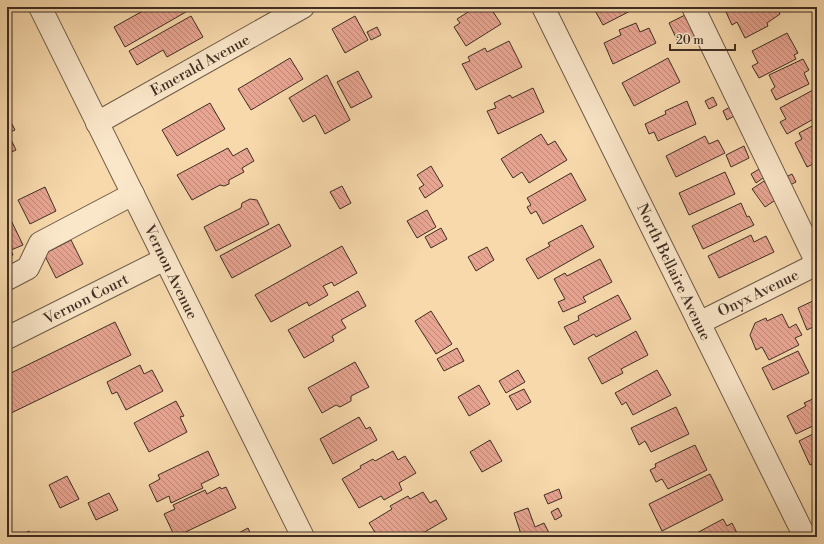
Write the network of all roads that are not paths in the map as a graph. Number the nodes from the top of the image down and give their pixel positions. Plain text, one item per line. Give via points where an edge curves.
1 (40, 7) edge
2 (303, 7) edge
3 (543, 7) edge
4 (693, 7) edge
5 (98, 122) junction
6 (133, 194) junction
7 (165, 259) junction
8 (817, 264) edge
9 (7, 279) edge
10 (699, 323) junction
11 (7, 338) edge
12 (303, 537) edge
13 (805, 537) edge

1 - 5 street, Vernon Avenue
2 - 5 street, Emerald Avenue
3 - 10 street, North Bellaire Avenue
4 - 8 street
5 - 6 street, Vernon Avenue
6 - 7 street, Vernon Avenue
6 - 9 street via 40,243 28,268
7 - 11 street, Vernon Court
7 - 12 street, Vernon Avenue
8 - 10 street, Onyx Avenue
10 - 13 street, North Bellaire Avenue

